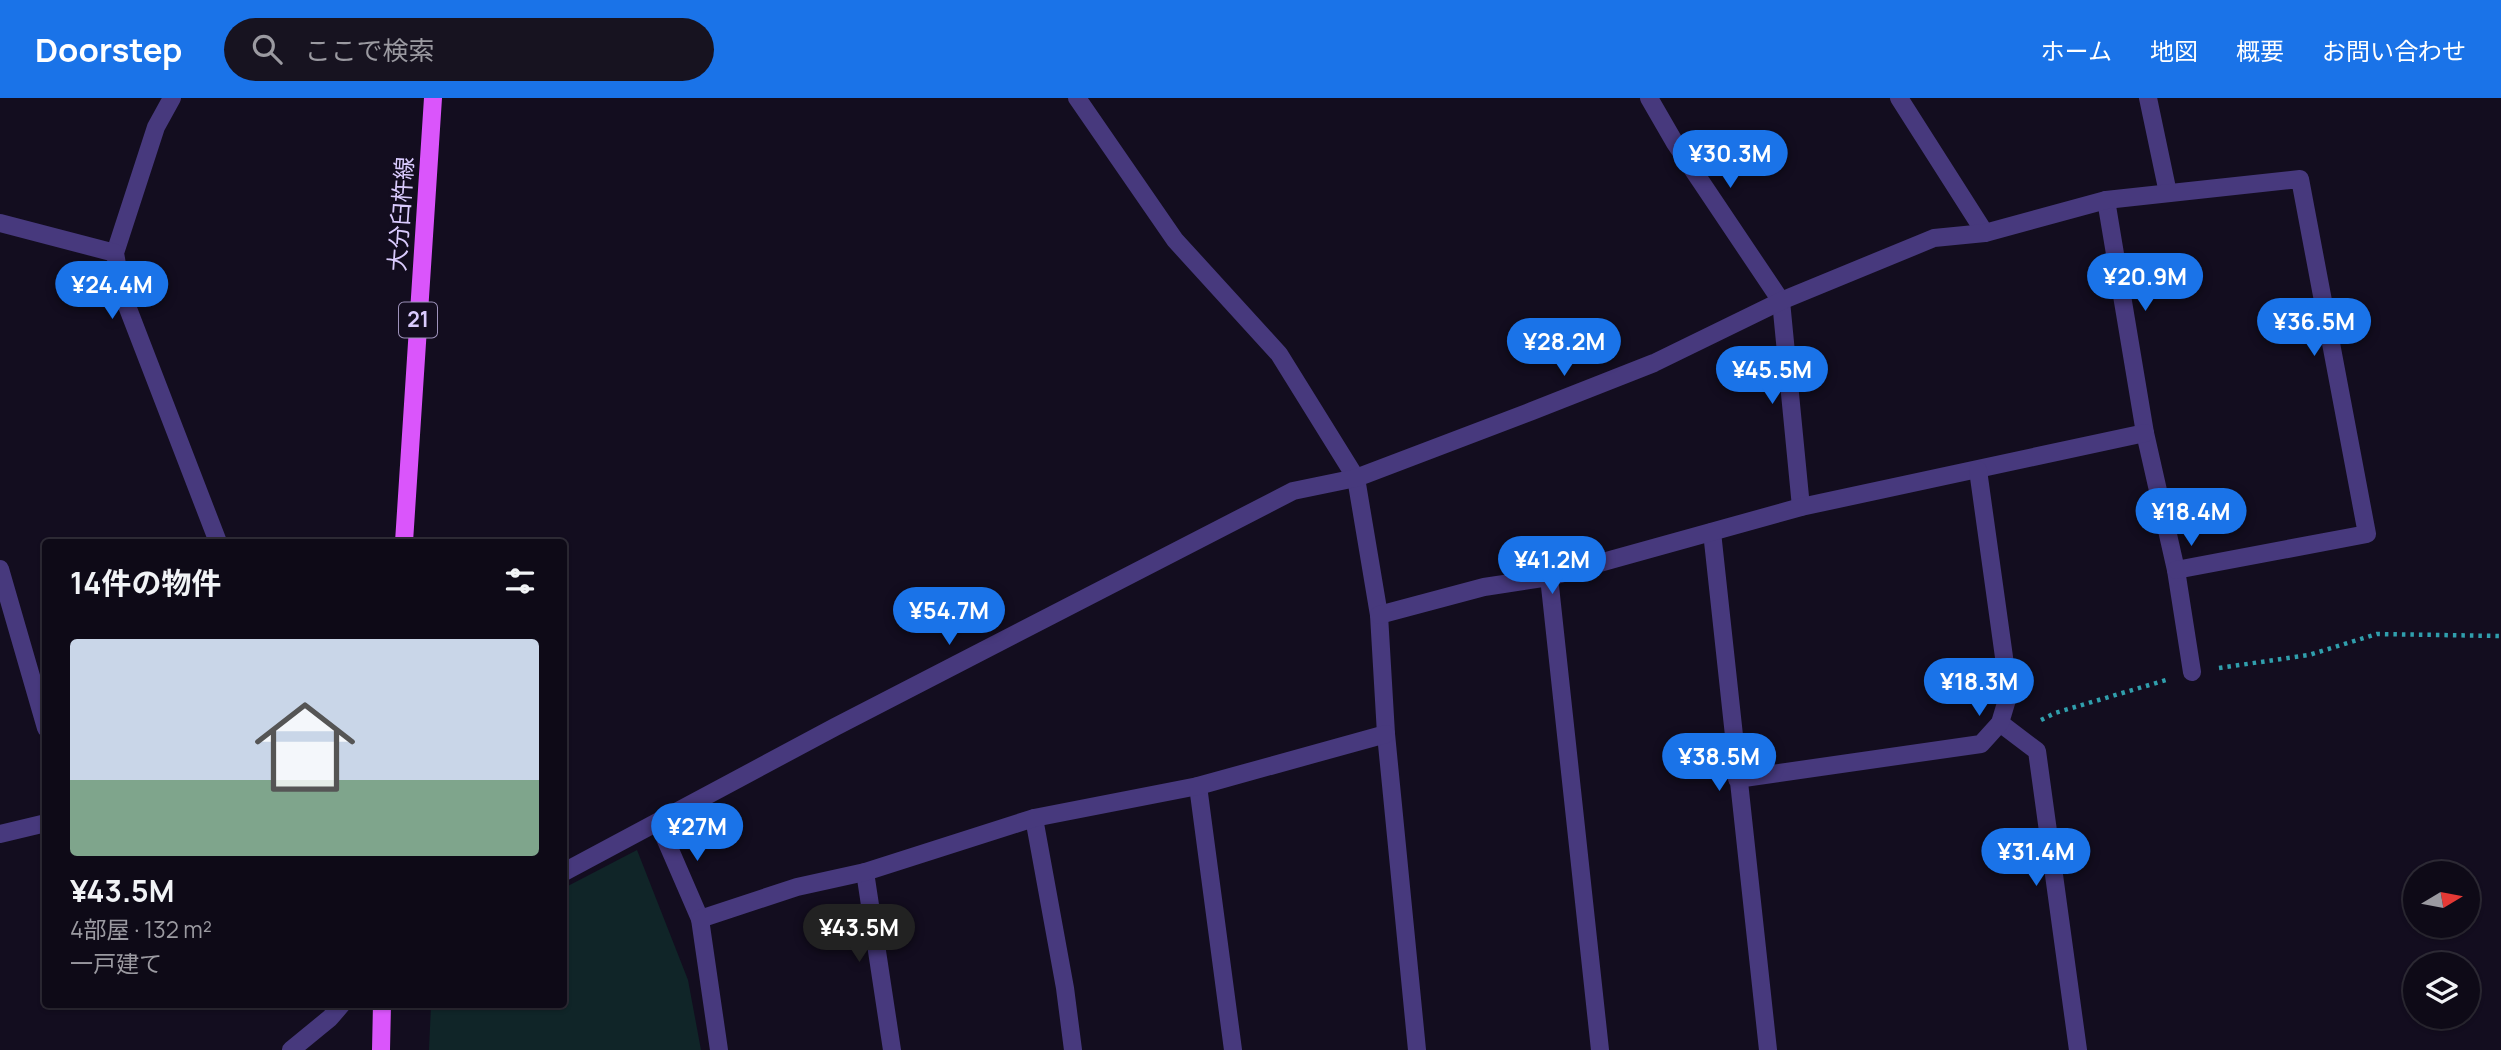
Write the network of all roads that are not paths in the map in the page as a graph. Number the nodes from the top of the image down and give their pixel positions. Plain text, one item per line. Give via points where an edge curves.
1 (172, 98) edge
2 (433, 98) edge
3 (1077, 98) edge
4 (1649, 98) edge
5 (1899, 98) edge
6 (2148, 98) edge
7 (2168, 193) junction
8 (2106, 200) junction
9 (0, 223) edge
10 (1985, 233) junction
11 (115, 253) junction
12 (1782, 301) junction
13 (2145, 433) junction
14 (1978, 470) junction
15 (1356, 478) junction
16 (1801, 507) junction
17 (1712, 532) junction
18 (217, 539) edge
19 (404, 539) edge
20 (0, 569) edge
21 (2176, 570) junction
22 (1549, 577) junction
23 (1379, 615) junction
24 (2192, 672) road end
25 (42, 714) edge
26 (2000, 723) junction
27 (1386, 734) junction
28 (1737, 779) junction
29 (1198, 786) junction
30 (1034, 818) junction
31 (658, 822) junction
32 (42, 823) edge
33 (0, 834) edge
34 (567, 870) edge
35 (865, 872) junction
36 (700, 919) junction
37 (382, 1008) edge
38 (333, 1009) edge
39 (291, 1050) edge
40 (381, 1050) edge
41 (719, 1050) edge
42 (892, 1050) edge
43 (1073, 1050) edge
44 (1233, 1050) edge
45 (1417, 1050) edge
46 (1600, 1050) edge
47 (1768, 1050) edge
48 (2078, 1050) edge

1 - 11 street via 156,127
2 - 19 main road, 大分臼杵線 / 21
3 - 15 street via 1175,240 1279,354
4 - 12 street
5 - 10 street
6 - 7 street
7 - 8 street
7 - 21 street via 2300,179 2367,534
8 - 10 street
8 - 13 street
9 - 11 street
10 - 12 street via 1934,238
11 - 18 street via 122,293
12 - 15 street via 1654,363
12 - 16 street
13 - 14 street
13 - 21 street
14 - 16 street
14 - 26 street via 2009,693
15 - 23 street
15 - 31 street via 1293,491
16 - 17 street
17 - 22 street
17 - 28 street
20 - 25 street
21 - 24 street
22 - 23 street via 1484,587
22 - 46 street
23 - 27 street
26 - 28 street via 1981,744
26 - 48 street via 2037,751
27 - 29 street
27 - 45 street
28 - 47 street
29 - 30 street
29 - 44 street
30 - 35 street
30 - 43 street
31 - 34 street
31 - 36 street
32 - 33 street
35 - 36 street via 797,887
35 - 42 street
36 - 41 street
37 - 40 main road
38 - 39 street

